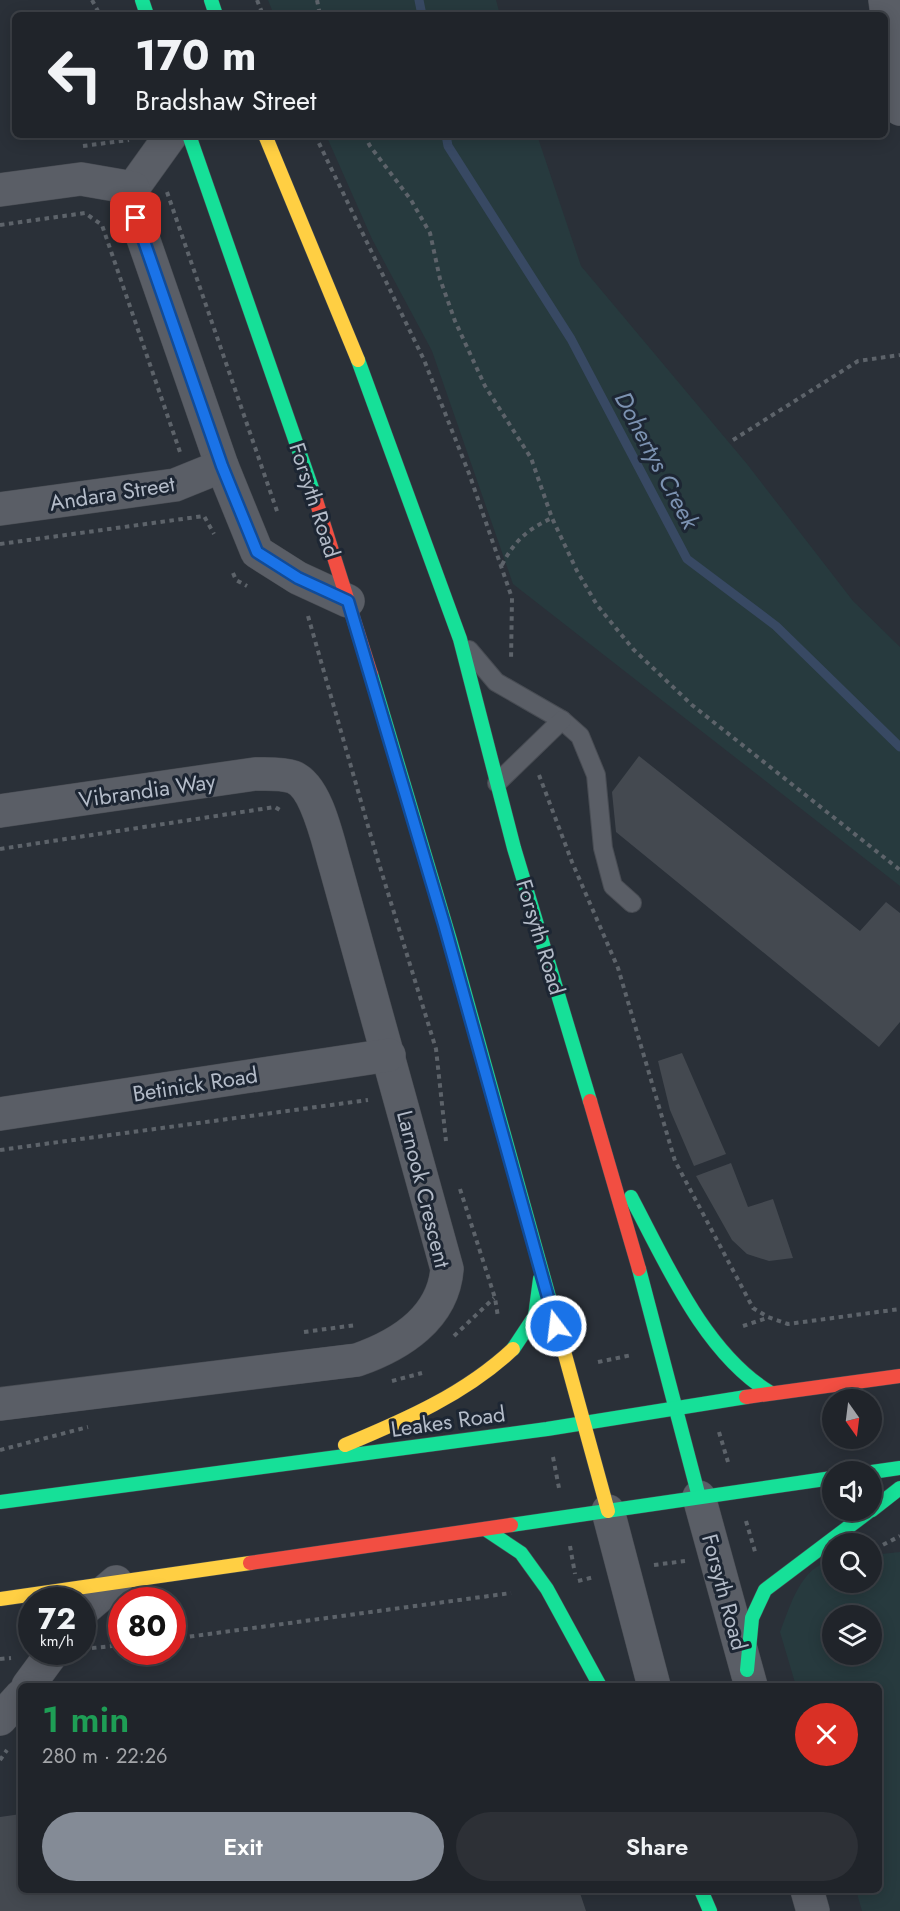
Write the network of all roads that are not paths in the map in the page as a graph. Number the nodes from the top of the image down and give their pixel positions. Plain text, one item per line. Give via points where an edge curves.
1 (885, 0) edge
2 (896, 44) edge
3 (900, 109) edge
4 (190, 138) edge
5 (266, 138) edge
6 (163, 147) edge
7 (133, 188) junction
8 (0, 190) edge
9 (222, 466) junction
10 (0, 510) edge
11 (348, 601) junction
12 (460, 639) junction
13 (562, 720) junction
14 (295, 777) joint
15 (496, 783) junction
16 (0, 811) edge
17 (632, 903) dead end
18 (389, 1055) junction
19 (0, 1114) edge
20 (605, 1151) junction
21 (540, 1265) junction
22 (900, 1376) edge
23 (771, 1393) junction
24 (0, 1404) edge
25 (675, 1407) junction
26 (583, 1423) junction
27 (304, 1461) junction
28 (900, 1468) edge
29 (882, 1471) edge
30 (822, 1479) edge
31 (900, 1488) edge
32 (699, 1497) junction
33 (0, 1502) edge
34 (882, 1502) edge
35 (608, 1511) junction
36 (856, 1521) edge
37 (485, 1529) junction
38 (116, 1582) junction
39 (0, 1599) edge
40 (96, 1599) edge
41 (43, 1665) edge
42 (749, 1678) edge
43 (30, 1683) edge
44 (598, 1683) edge
45 (653, 1683) edge
46 (18, 1699) edge
47 (0, 1719) edge
48 (702, 1893) edge
49 (710, 1893) edge
50 (808, 1893) edge
51 (710, 1911) edge
52 (715, 1911) edge
53 (813, 1911) edge

1 - 2 street
2 - 3 street
4 - 11 highway, Forsyth Road via 258,327
5 - 12 highway, Forsyth Road via 350,337
6 - 7 street
7 - 8 street via 81,179
7 - 9 street via 136,218
9 - 10 street, Andara Street via 175,485
9 - 11 street via 257,552 298,578
11 - 21 highway, Forsyth Road
12 - 13 lane via 496,682
12 - 15 highway, Forsyth Road
13 - 15 lane
13 - 17 lane via 580,736 596,775 603,848 612,886
14 - 16 street, Vibrandia Way via 255,774
14 - 18 street, Larnook Crescent via 308,788 320,815
15 - 20 highway, Forsyth Road
18 - 19 street, Betinick Road
18 - 24 street, Larnook Crescent via 447,1269 445,1289 430,1315 386,1350 357,1360
20 - 23 highway via 713,1338 752,1383
20 - 25 highway, Forsyth Road
21 - 26 highway, Forsyth Road
21 - 27 highway via 536,1313 529,1329 498,1362 444,1400
22 - 23 highway, Leakes Road
23 - 25 highway, Leakes Road
25 - 26 highway, Leakes Road
25 - 32 highway, Forsyth Road
26 - 27 highway, Leakes Road
26 - 35 highway, Forsyth Road
27 - 33 highway, Leakes Road
28 - 29 highway
30 - 32 highway
31 - 34 highway
32 - 35 highway
32 - 42 street, Forsyth Road
35 - 37 highway
35 - 45 street
36 - 42 highway via 765,1590 755,1604 750,1623
37 - 38 highway
37 - 44 highway via 521,1553 547,1589
38 - 39 highway
38 - 40 street
41 - 43 street
46 - 47 street
48 - 51 highway
49 - 52 street
50 - 53 street

